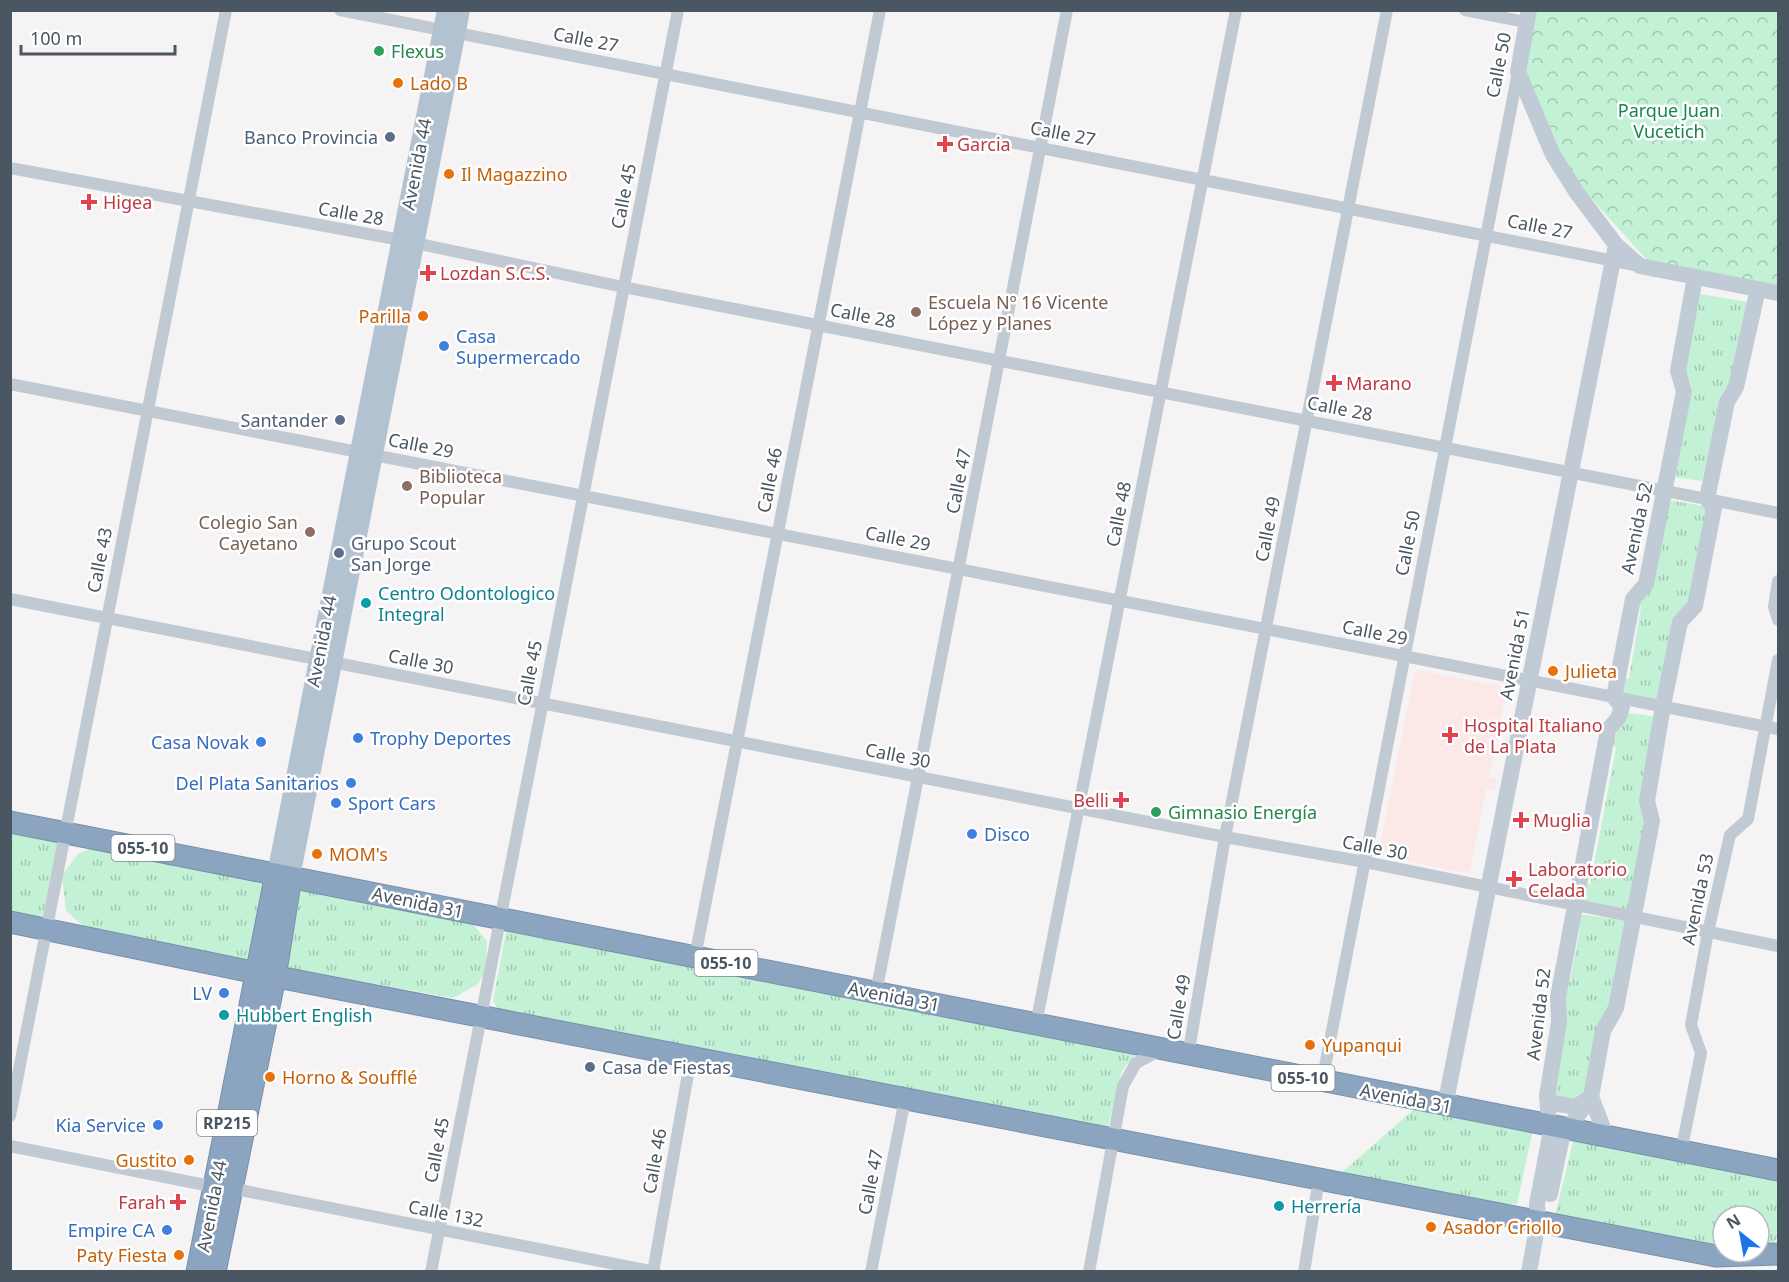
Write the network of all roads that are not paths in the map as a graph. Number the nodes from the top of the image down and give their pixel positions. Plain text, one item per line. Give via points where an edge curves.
1 (226, 10) edge
2 (340, 10) edge
3 (446, 10) edge
4 (461, 10) edge
5 (678, 10) edge
6 (880, 10) edge
7 (1067, 10) edge
8 (1236, 10) edge
9 (1388, 10) edge
10 (1465, 10) edge
11 (1528, 16) edge
12 (449, 32) junction
13 (1518, 72) junction
14 (665, 74) junction
15 (860, 113) junction
16 (1040, 148) junction
17 (10, 168) edge
18 (1203, 180) junction
19 (188, 202) junction
20 (1348, 208) junction
21 (1485, 236) junction
22 (408, 241) junction
23 (1615, 253) junction
24 (1636, 265) junction
25 (1695, 277) junction
26 (1609, 283) junction
27 (623, 287) junction
28 (1758, 289) junction
29 (1779, 294) edge
30 (818, 325) junction
31 (999, 360) junction
32 (10, 384) edge
33 (1161, 391) junction
34 (147, 411) junction
35 (1306, 420) junction
36 (1445, 447) junction
37 (366, 453) junction
38 (1570, 473) junction
39 (1664, 491) junction
40 (583, 495) junction
41 (1707, 499) junction
42 (1779, 513) edge
43 (777, 533) junction
44 (959, 569) junction
45 (1779, 581) edge
46 (10, 599) edge
47 (1120, 600) junction
48 (106, 617) junction
49 (1779, 620) edge
50 (1267, 629) junction
51 (1404, 656) junction
52 (1779, 660) edge
53 (325, 661) junction
54 (1529, 680) junction
55 (1614, 697) junction
56 (542, 703) junction
57 (1663, 706) junction
58 (1772, 728) edge
59 (736, 741) junction
60 (918, 777) junction
61 (1078, 809) junction
62 (10, 822) edge
63 (64, 833) junction
64 (1225, 837) junction
65 (1365, 862) junction
66 (283, 875) junction
67 (1488, 889) junction
68 (1573, 906) junction
69 (1634, 918) junction
70 (502, 920) junction
71 (10, 922) edge
72 (48, 929) junction
73 (1708, 932) junction
74 (1779, 946) edge
75 (695, 957) junction
76 (266, 975) junction
77 (876, 993) junction
78 (480, 1017) junction
79 (1036, 1024) junction
80 (1161, 1050) junction
81 (1188, 1056) junction
82 (691, 1058) junction
83 (1322, 1082) junction
84 (1547, 1096) junction
85 (1591, 1097) junction
86 (905, 1099) junction
87 (1445, 1106) junction
88 (10, 1116) edge
89 (1516, 1120) junction
90 (1558, 1128) junction
91 (1606, 1137) junction
92 (1113, 1138) junction
93 (10, 1146) edge
94 (1682, 1152) junction
95 (1779, 1170) edge
96 (1319, 1179) junction
97 (223, 1188) junction
98 (1538, 1222) junction
99 (439, 1230) junction
100 (1774, 1252) edge
101 (653, 1271) edge
102 (197, 1272) edge
103 (215, 1272) edge
104 (431, 1272) edge
105 (871, 1272) edge
106 (1089, 1272) edge
107 (1304, 1272) edge
108 (1529, 1272) edge

1 - 19 street, Calle 43
2 - 12 street, Calle 27
3 - 12 main road, Avenida 44
4 - 12 main road, Avenida 44
5 - 14 street, Calle 45
6 - 15 street, Calle 46
7 - 16 street, Calle 47
8 - 18 street, Calle 48
9 - 20 street, Calle 49
10 - 11 street
11 - 13 street, Calle 50
12 - 14 street, Calle 27
12 - 22 main road, Avenida 44
13 - 21 street, Calle 50
13 - 23 street via 1553,155
14 - 15 street, Calle 27
14 - 27 street, Calle 45
15 - 16 street, Calle 27
15 - 30 street, Calle 46
16 - 18 street, Calle 27
16 - 31 street, Calle 47
17 - 19 street, Calle 28
18 - 20 street, Calle 27
18 - 33 street, Calle 48
19 - 22 street, Calle 28
19 - 34 street, Calle 43
20 - 21 street, Calle 27
20 - 35 street, Calle 49
21 - 23 street, Calle 27
21 - 36 street, Calle 50
22 - 27 street, Calle 28
22 - 37 main road, Avenida 44
23 - 24 street
23 - 26 street, Avenida 51
24 - 25 street
24 - 26 street via 1617,271
25 - 28 street
25 - 39 street, Avenida 52 via 1678,371 1684,391
26 - 38 street, Avenida 51
27 - 30 street, Calle 28
27 - 40 street, Calle 45
28 - 29 street
28 - 41 street, Avenida 52 via 1736,387 1727,402
30 - 31 street, Calle 28
30 - 43 street, Calle 46
31 - 33 street, Calle 28
31 - 44 street, Calle 47
32 - 34 street, Calle 29
33 - 35 street, Calle 28
33 - 47 street, Calle 48
34 - 37 street, Calle 29
34 - 48 street, Calle 43
35 - 36 street, Calle 28
35 - 50 street, Calle 49
36 - 38 street, Calle 28
36 - 51 street, Calle 50
37 - 40 street, Calle 29
37 - 53 main road, Avenida 44
38 - 39 street, Calle 28
38 - 54 street, Avenida 51
39 - 41 street, Calle 28
39 - 55 street, Avenida 52 via 1646,584 1633,599
40 - 43 street, Calle 29
40 - 56 street, Calle 45
41 - 42 street, Calle 28
41 - 57 street, Avenida 52 via 1714,508 1695,606 1680,622
43 - 44 street, Calle 29
43 - 59 street, Calle 46
44 - 47 street, Calle 29
44 - 60 street, Calle 47
45 - 49 street via 1774,607
46 - 48 street, Calle 30
47 - 50 street, Calle 29
47 - 61 street, Calle 48
48 - 53 street, Calle 30
48 - 63 street, Calle 43
50 - 51 street, Calle 29
50 - 64 street, Calle 49
51 - 54 street, Calle 29
51 - 65 street, Calle 50
52 - 58 street, Avenida 53
53 - 56 street, Calle 30
53 - 66 main road, Avenida 44
54 - 55 street, Calle 29
54 - 67 street, Avenida 51
55 - 57 street, Calle 29
55 - 68 street, Avenida 52 via 1622,707 1608,730
56 - 59 street, Calle 30
56 - 70 street, Calle 45
57 - 58 street, Calle 29
57 - 69 street, Avenida 52 via 1647,801 1653,821
58 - 73 street, Avenida 53 via 1748,819 1730,835
59 - 60 street, Calle 30
59 - 75 street, Calle 46
60 - 61 street, Calle 30
60 - 77 street, Calle 47
61 - 64 street, Calle 30
61 - 79 street, Calle 48
62 - 63 highway, Avenida 31 / 055-10
63 - 66 highway, Avenida 31 / 055-10
63 - 72 street, Calle 43
64 - 65 street, Calle 30
64 - 81 street, Calle 49
65 - 67 street, Calle 30
65 - 83 street, Calle 50
66 - 70 highway, Avenida 31 / 055-10
66 - 76 highway, Avenida 44 / RP215
67 - 68 street, Calle 30
67 - 87 street, Avenida 51
68 - 69 street, Calle 30
68 - 84 street, Avenida 52
69 - 73 street, Calle 30
69 - 85 street, Avenida 52 via 1616,1008 1603,1031
70 - 75 highway, Avenida 31 / 055-10
70 - 78 street, Calle 45
71 - 72 highway
72 - 76 highway
72 - 88 street, Calle 43
73 - 74 street, Calle 30
73 - 94 street, Avenida 53 via 1691,1025 1701,1053
75 - 77 highway, Avenida 31 / 055-10
76 - 78 highway
76 - 97 highway, Avenida 44 / RP215
77 - 79 highway, Avenida 31 / 055-10
78 - 82 highway
78 - 99 street, Calle 45
79 - 80 highway, Avenida 31 / 055-10
80 - 81 highway, Avenida 31 / 055-10
80 - 92 street, Calle 49 via 1136,1063 1123,1086
81 - 83 highway, Avenida 31 / 055-10
82 - 86 highway
82 - 101 street, Calle 46
83 - 87 highway, Avenida 31 / 055-10
84 - 85 street via 1552,1103 1576,1107
84 - 89 street
84 - 90 street, Avenida 52
85 - 90 street, Avenida 52
85 - 91 street
86 - 92 highway
86 - 105 street, Calle 47
87 - 89 highway, Avenida 31 / 055-10
89 - 90 highway, Avenida 31 / 055-10
90 - 91 highway, Avenida 31 / 055-10
90 - 98 street, Avenida 52 via 1563,1137 1547,1206
91 - 94 highway, Avenida 31 / 055-10
92 - 96 highway
92 - 106 street, Calle 49
93 - 97 street, Calle 132
94 - 95 highway, Avenida 31 / 055-10
96 - 98 highway
96 - 107 street
97 - 99 street, Calle 132
97 - 102 highway, Avenida 44 / RP215
97 - 103 highway, Avenida 44 / RP215
98 - 100 highway via 1716,1256
98 - 108 street, Avenida 52
99 - 101 street, Calle 132
99 - 104 street, Calle 45

